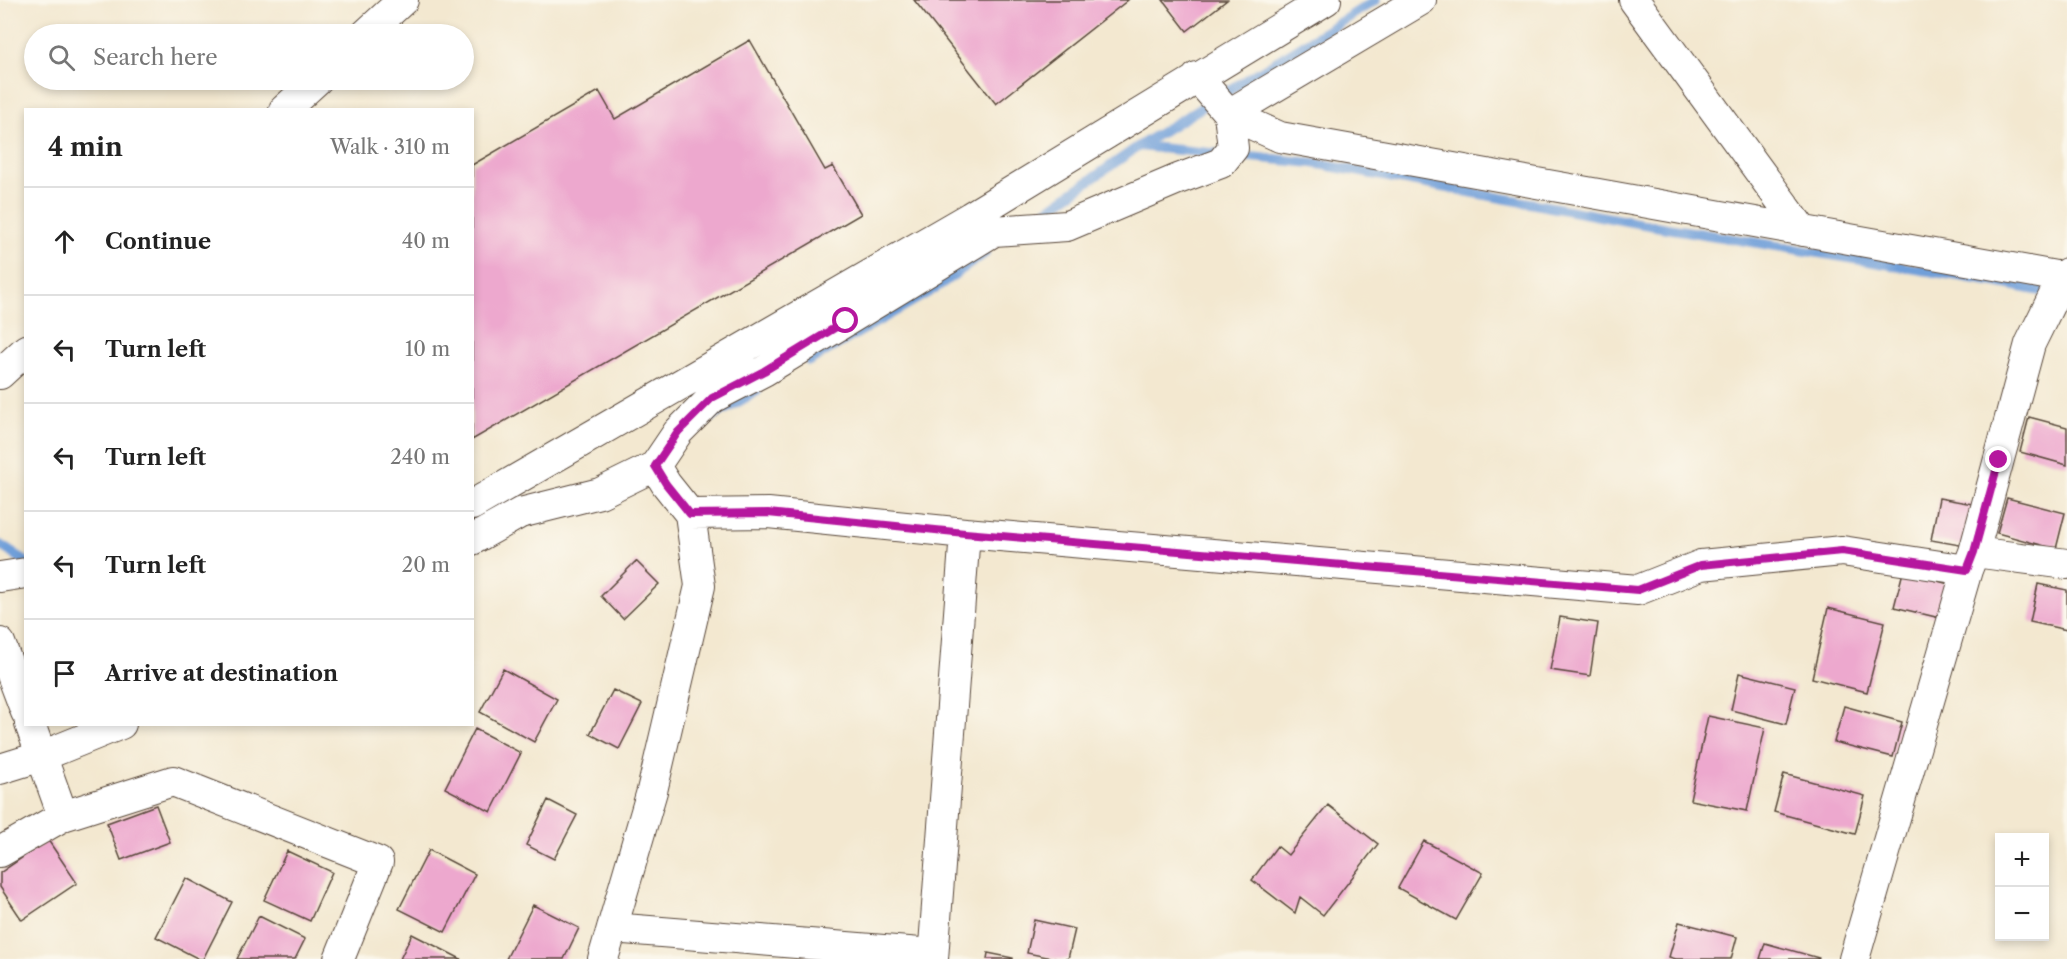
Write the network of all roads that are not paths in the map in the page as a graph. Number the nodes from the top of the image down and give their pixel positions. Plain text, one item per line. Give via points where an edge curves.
1 (403, 0) edge
2 (1326, 0) edge
3 (1421, 0) edge
4 (1634, 0) edge
5 (377, 24) edge
6 (1197, 76) junction
7 (306, 90) edge
8 (286, 108) edge
9 (1229, 114) junction
10 (1803, 231) junction
11 (2066, 276) edge
12 (24, 352) edge
13 (0, 374) edge
14 (655, 466) junction
15 (474, 504) edge
16 (690, 514) junction
17 (965, 533) junction
18 (474, 539) edge
19 (1970, 561) junction
20 (2067, 564) edge
21 (24, 573) edge
22 (0, 576) edge
23 (0, 643) edge
24 (24, 707) edge
25 (31, 726) edge
26 (116, 726) edge
27 (42, 756) junction
28 (0, 769) edge
29 (63, 816) junction
30 (0, 852) edge
31 (612, 928) junction
32 (933, 957) edge
33 (339, 959) edge
34 (603, 959) edge
35 (1854, 959) edge

1 - 5 street
2 - 6 street
3 - 9 street
4 - 10 street
6 - 9 street
6 - 15 street via 970,217
7 - 8 street
9 - 10 street via 1280,137
9 - 14 street via 1233,148 1221,163 1067,226 994,231 764,371 712,398 678,432
10 - 11 street
11 - 19 street via 2030,344
12 - 13 street
14 - 16 street
14 - 18 street via 600,493 520,513
16 - 17 street via 768,513
16 - 31 street via 700,586 652,791
17 - 19 street via 1638,590 1701,565 1842,551
17 - 32 street
19 - 20 street
19 - 35 street
21 - 22 street
23 - 24 street
25 - 27 street
26 - 27 street
27 - 28 street
27 - 29 street
29 - 30 street
29 - 33 street via 173,781 378,862
31 - 32 street
31 - 34 street

